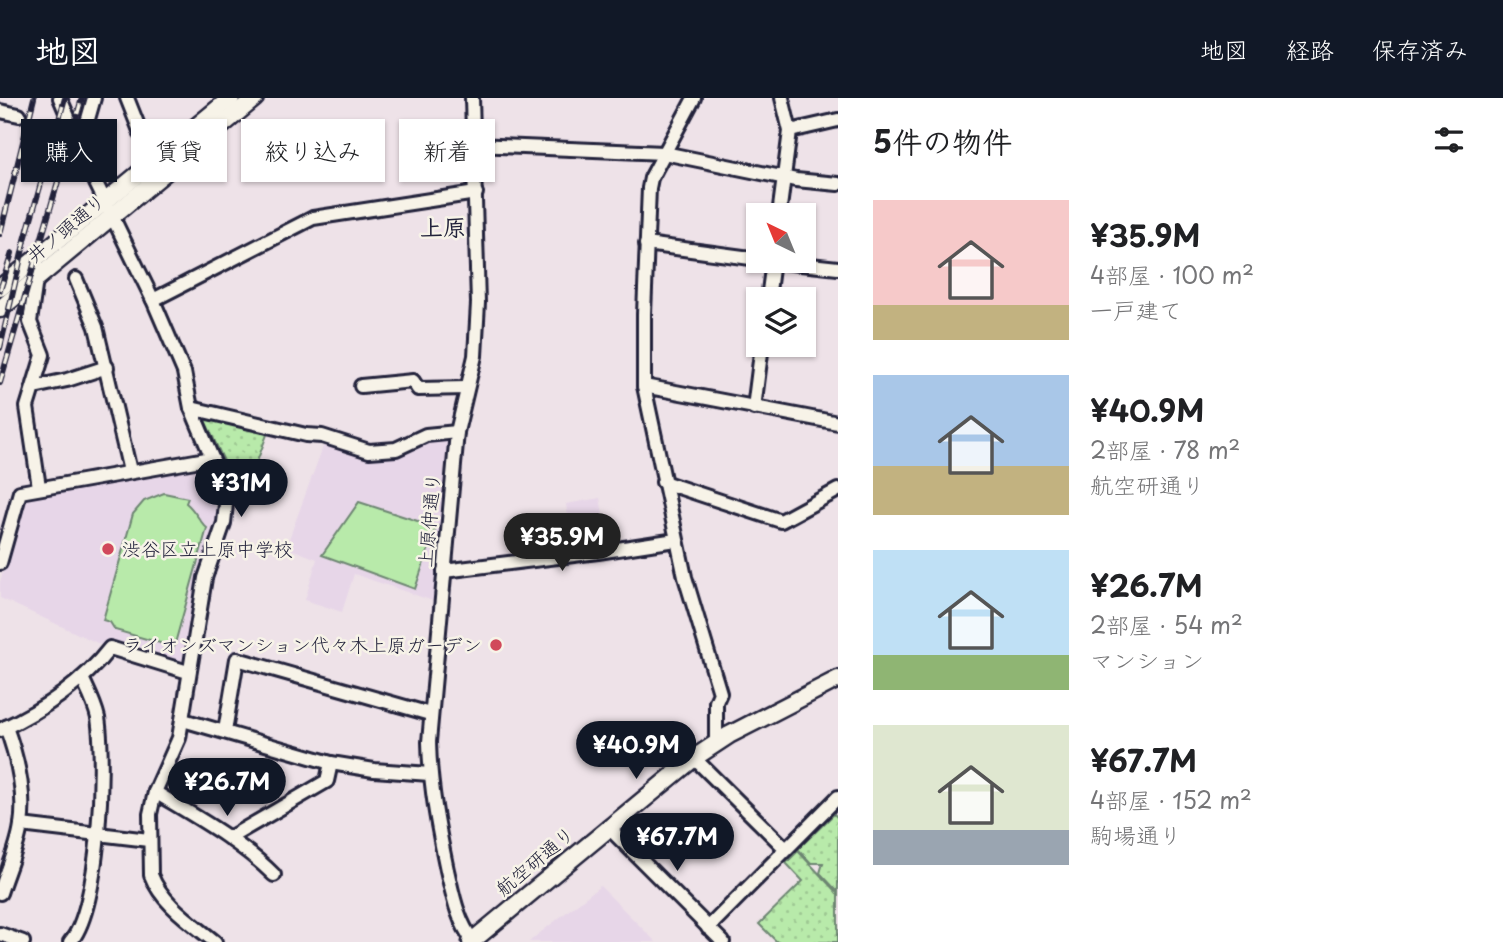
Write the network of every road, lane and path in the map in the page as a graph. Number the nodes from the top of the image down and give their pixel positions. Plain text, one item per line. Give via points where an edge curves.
1 (60, 98) edge
2 (93, 98) edge
3 (127, 98) edge
4 (231, 98) edge
5 (255, 98) edge
6 (472, 98) edge
7 (693, 98) edge
8 (782, 98) edge
9 (0, 111) edge
10 (19, 115) dead end
11 (69, 119) edge
12 (87, 119) edge
13 (135, 119) edge
14 (205, 119) edge
15 (473, 119) edge
16 (838, 120) edge
17 (790, 131) junction
18 (495, 146) edge
19 (664, 153) junction
20 (784, 176) junction
21 (131, 179) edge
22 (97, 182) edge
23 (476, 182) edge
24 (838, 184) edge
25 (476, 192) junction
26 (105, 200) junction
27 (781, 203) edge
28 (113, 217) junction
29 (646, 244) junction
30 (746, 257) edge
31 (816, 266) edge
32 (838, 268) edge
33 (76, 279) dead end
34 (36, 280) junction
35 (0, 288) edge
36 (153, 300) junction
37 (0, 309) edge
38 (760, 357) edge
39 (107, 367) junction
40 (361, 386) dead end
41 (644, 386) junction
42 (34, 387) junction
43 (467, 388) junction
44 (191, 408) junction
45 (754, 408) junction
46 (838, 423) edge
47 (457, 432) junction
48 (212, 458) junction
49 (130, 471) junction
50 (663, 482) junction
51 (39, 488) junction
52 (838, 491) edge
53 (676, 540) junction
54 (0, 563) edge
55 (444, 571) junction
56 (188, 672) junction
57 (82, 678) junction
58 (838, 679) edge
59 (430, 714) junction
60 (183, 720) junction
61 (3, 729) edge
62 (225, 731) junction
63 (716, 743) junction
64 (694, 758) junction
65 (331, 763) junction
66 (430, 774) junction
67 (155, 792) junction
68 (838, 797) edge
69 (21, 825) junction
70 (608, 827) junction
71 (98, 833) junction
72 (229, 838) junction
73 (149, 840) junction
74 (786, 849) junction
75 (274, 875) dead end
76 (0, 893) edge
77 (708, 928) junction
78 (0, 934) edge
79 (472, 941) edge
80 (23, 942) edge
81 (70, 942) edge
82 (215, 942) edge
83 (723, 942) edge

1 - 11 street
2 - 12 street
3 - 13 street
4 - 14 main road, 井ノ頭通り
5 - 28 main road, 井ノ頭通り
6 - 15 street, 上原仲通り
7 - 19 street
8 - 17 street
9 - 10 street
16 - 17 street
17 - 20 street
18 - 19 street
19 - 20 street
19 - 29 street via 649,188
20 - 24 street
20 - 27 street
21 - 26 main road, 井ノ頭通り
22 - 26 street
23 - 25 street, 上原仲通り
25 - 36 street via 313,218
25 - 43 street, 上原仲通り via 478,303 475,356
26 - 28 street
26 - 35 main road, 井ノ頭通り
28 - 34 main road, 井ノ頭通り
28 - 36 street
29 - 30 street
29 - 41 street
31 - 32 street
33 - 39 street
34 - 37 main road, 井ノ頭通り
34 - 42 street via 30,322 43,355
36 - 44 street via 184,372
38 - 45 street
39 - 42 street
39 - 49 street
40 - 43 street via 413,381 418,389
41 - 45 street
41 - 50 street
42 - 51 street via 27,407
43 - 47 street, 上原仲通り
44 - 47 street via 322,436 369,451 396,449 426,435
44 - 48 street
45 - 46 street
47 - 55 street, 上原仲通り
48 - 49 street
48 - 56 street via 226,504 224,523 205,578
49 - 51 street
50 - 52 street via 781,521
50 - 53 street
51 - 54 street via 20,492
53 - 55 street
53 - 63 street via 720,693
55 - 59 street, 上原仲通り
56 - 57 street via 110,648
56 - 60 street
57 - 61 street
57 - 71 street via 100,732
58 - 63 main road, 航空研通り
59 - 62 street via 237,659
59 - 66 street, 上原仲通り
60 - 62 street
60 - 67 street
61 - 69 street via 18,762
62 - 65 street
63 - 64 main road, 航空研通り
64 - 70 main road, 航空研通り
64 - 74 street
65 - 66 street
65 - 72 street via 327,781
66 - 79 street, 上原仲通り via 455,905
67 - 72 street
67 - 73 street
68 - 74 street
69 - 71 street
69 - 76 street
70 - 77 street
70 - 79 main road, 航空研通り
71 - 73 street
71 - 81 street via 85,911
72 - 75 street
73 - 82 street via 154,884 174,908
74 - 77 street
77 - 83 street
78 - 80 street

